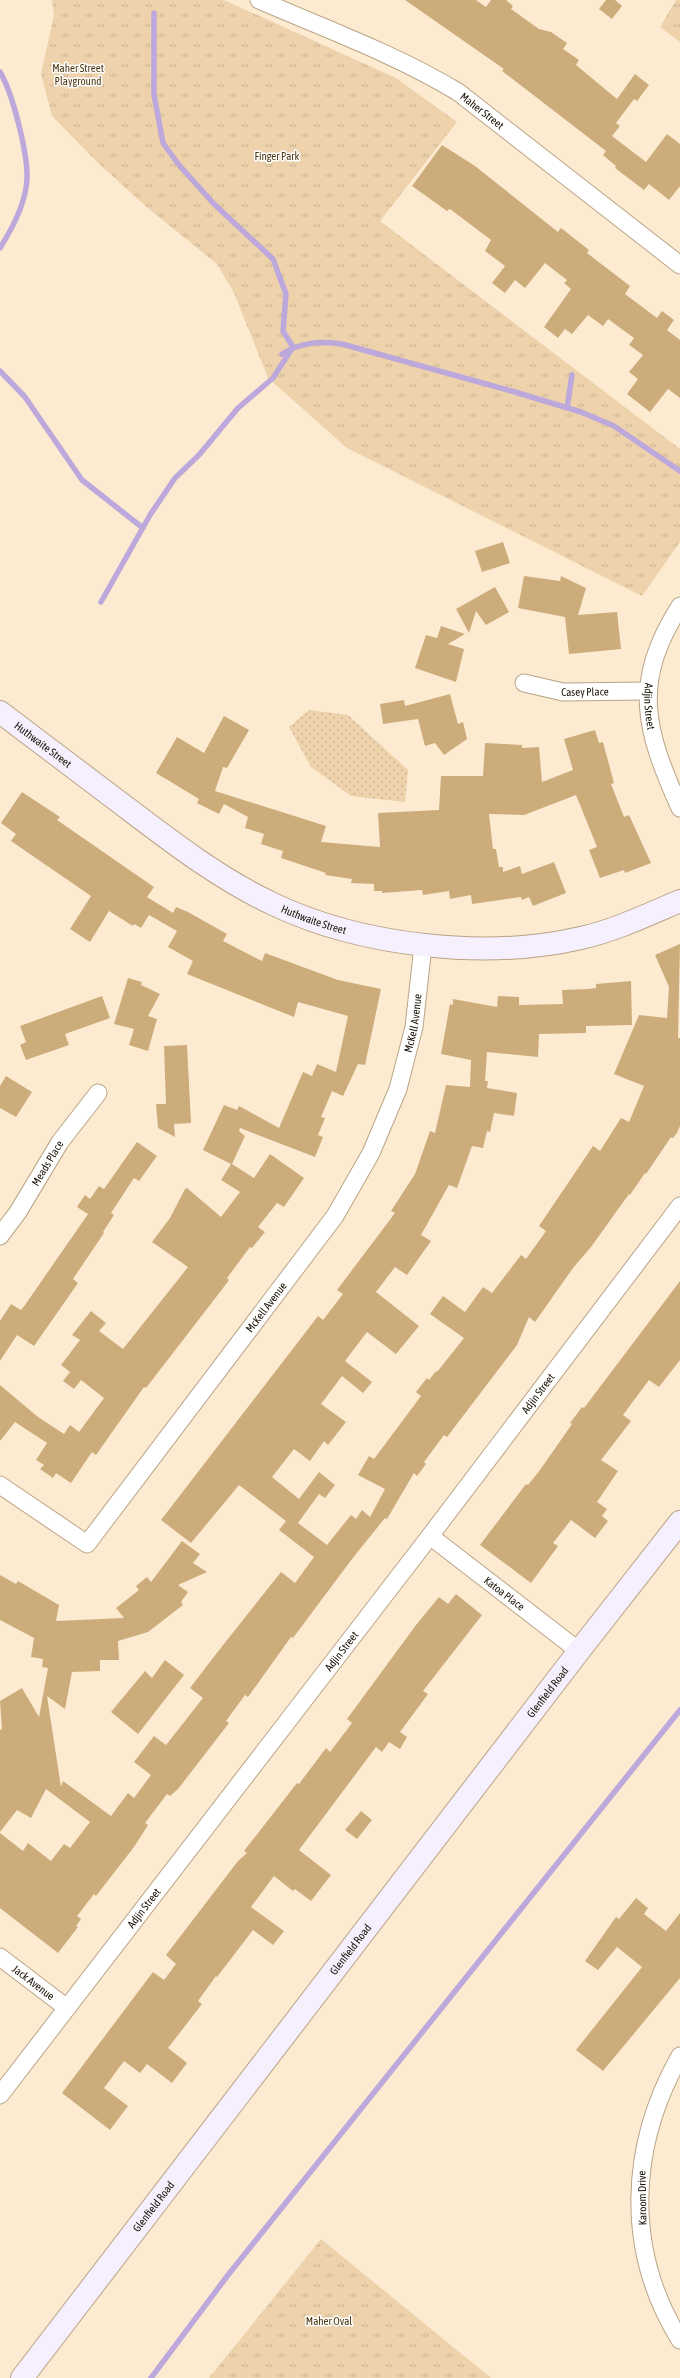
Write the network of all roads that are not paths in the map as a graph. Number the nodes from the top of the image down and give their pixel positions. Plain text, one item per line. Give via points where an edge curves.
1 (259, 0) edge
2 (680, 265) edge
3 (680, 606) edge
4 (524, 683) dead end
5 (647, 692) junction
6 (0, 712) edge
7 (680, 808) edge
8 (680, 901) edge
9 (423, 946) junction
10 (98, 1093) dead end
11 (680, 1206) edge
12 (0, 1236) edge
13 (0, 1485) edge
14 (680, 1522) edge
15 (430, 1536) junction
16 (579, 1651) junction
17 (0, 1957) edge
18 (67, 2008) junction
19 (680, 2056) edge
20 (0, 2095) edge
21 (680, 2340) edge
22 (22, 2378) edge

1 - 2 street, Maher Street via 390,56 458,92
3 - 5 street, Adjin Street via 665,629
4 - 5 street, Casey Place via 563,692
5 - 7 street, Adjin Street via 648,718 654,743
6 - 9 main road, Huthwaite Street via 212,870 273,904 336,928
8 - 9 main road, Huthwaite Street via 628,924 580,938 516,948
9 - 13 street, McKell Avenue via 414,1027 398,1089 371,1153 335,1216 87,1544
10 - 12 street, Meads Place via 60,1142 18,1212
11 - 15 street, Adjin Street
14 - 16 main road, Glenfield Road
15 - 16 street, Katoa Place
15 - 18 street, Adjin Street
16 - 22 main road, Glenfield Road
17 - 18 street, Jack Avenue
18 - 20 street, Adjin Street
19 - 21 street, Karoom Drive via 653,2115 644,2146 639,2180 645,2251 653,2284

